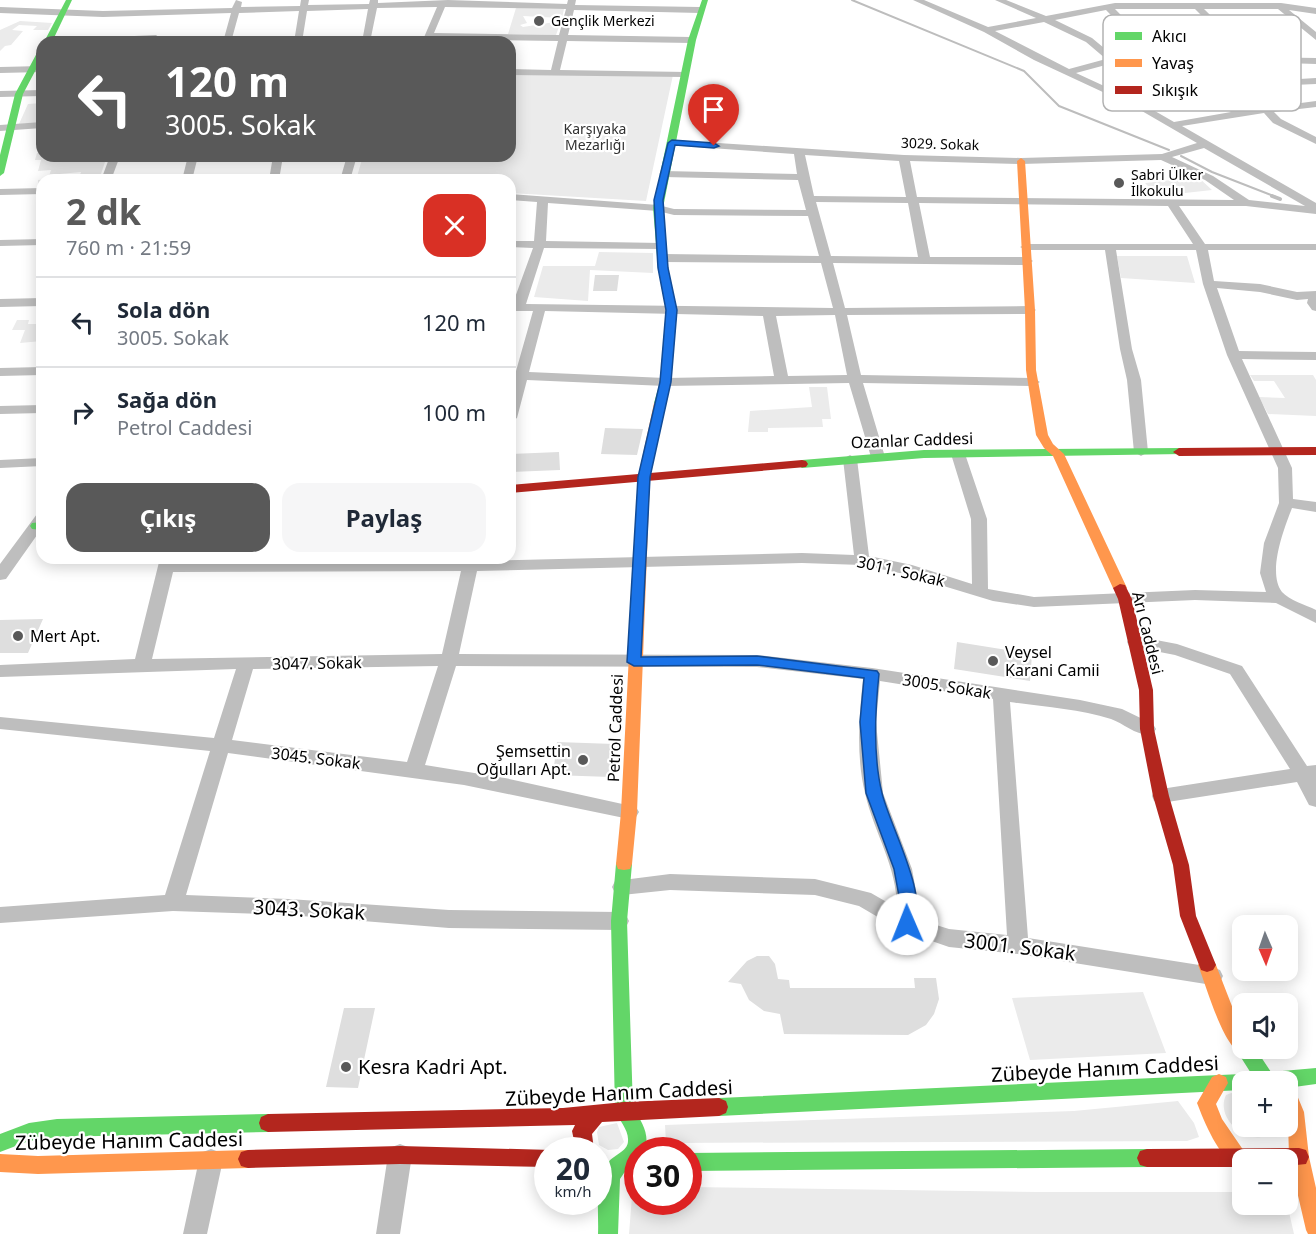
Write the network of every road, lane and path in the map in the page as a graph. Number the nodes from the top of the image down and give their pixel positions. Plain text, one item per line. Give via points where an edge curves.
1 (69, 0) edge
2 (167, 0) edge
3 (238, 0) edge
4 (917, 0) edge
5 (999, 0) edge
6 (443, 2) edge
7 (374, 3) edge
8 (514, 3) edge
9 (1126, 3) edge
10 (1277, 3) edge
11 (305, 4) edge
12 (571, 4) edge
13 (637, 4) edge
14 (703, 5) edge
15 (1108, 7) junction
16 (1198, 7) junction
17 (0, 10) edge
18 (235, 11) junction
19 (1316, 11) edge
20 (63, 14) junction
21 (1116, 15) edge
22 (1206, 15) edge
23 (1291, 15) edge
24 (1041, 19) junction
25 (1301, 24) edge
26 (159, 28) edge
27 (987, 30) junction
28 (51, 36) edge
29 (108, 36) edge
30 (229, 36) edge
31 (299, 36) edge
32 (367, 36) edge
33 (429, 36) edge
34 (1316, 37) edge
35 (516, 38) edge
36 (563, 38) junction
37 (692, 40) junction
38 (1103, 50) edge
39 (1301, 60) edge
40 (1316, 61) edge
41 (1103, 63) edge
42 (36, 69) edge
43 (0, 70) edge
44 (516, 72) edge
45 (555, 72) junction
46 (1069, 72) junction
47 (684, 74) junction
48 (1316, 81) edge
49 (1301, 82) edge
50 (1103, 88) edge
51 (36, 93) edge
52 (0, 94) edge
53 (19, 94) junction
54 (1316, 104) edge
55 (1301, 106) edge
56 (1148, 111) edge
57 (1237, 111) edge
58 (1258, 111) edge
59 (1267, 111) edge
60 (1241, 113) junction
61 (1171, 125) junction
62 (36, 126) edge
63 (6, 128) edge
64 (1316, 141) edge
65 (672, 143) junction
66 (1204, 144) junction
67 (799, 151) junction
68 (1163, 157) junction
69 (904, 158) junction
70 (1021, 161) junction
71 (0, 173) edge
72 (664, 174) junction
73 (803, 177) junction
74 (36, 191) edge
75 (0, 192) edge
76 (1297, 196) junction
77 (1316, 196) edge
78 (516, 197) edge
79 (543, 199) junction
80 (910, 199) junction
81 (810, 200) junction
82 (1022, 200) junction
83 (1172, 203) junction
84 (1246, 203) junction
85 (658, 208) junction
86 (1316, 210) edge
87 (813, 213) junction
88 (36, 242) edge
89 (0, 243) edge
90 (516, 244) edge
91 (540, 244) junction
92 (1110, 248) junction
93 (1202, 248) junction
94 (1316, 248) edge
95 (662, 252) junction
96 (1026, 254) junction
97 (826, 259) junction
98 (925, 261) junction
99 (1209, 284) junction
100 (1316, 295) edge
101 (36, 302) edge
102 (0, 303) edge
103 (516, 303) edge
104 (1316, 307) edge
105 (516, 308) edge
106 (540, 308) junction
107 (671, 310) junction
108 (1030, 310) junction
109 (840, 311) junction
110 (769, 312) junction
111 (1234, 355) junction
112 (1316, 356) edge
113 (36, 371) edge
114 (0, 372) edge
115 (516, 375) edge
116 (855, 379) junction
117 (782, 381) junction
118 (665, 382) junction
119 (1033, 382) junction
120 (36, 409) edge
121 (0, 410) edge
122 (1316, 451) edge
123 (1141, 452) junction
124 (1280, 453) junction
125 (958, 454) junction
126 (1058, 454) junction
127 (878, 457) junction
128 (850, 459) junction
129 (36, 462) edge
130 (0, 464) edge
131 (644, 477) junction
132 (516, 488) edge
133 (1286, 503) junction
134 (1316, 507) edge
135 (36, 528) edge
136 (862, 560) junction
137 (639, 561) junction
138 (516, 562) edge
139 (167, 564) edge
140 (471, 564) edge
141 (0, 575) edge
142 (980, 592) junction
143 (1279, 598) junction
144 (1125, 599) junction
145 (1316, 617) edge
146 (1135, 642) junction
147 (449, 660) junction
148 (634, 662) junction
149 (142, 665) junction
150 (246, 665) junction
151 (0, 671) edge
152 (872, 674) junction
153 (1001, 694) junction
154 (0, 723) edge
155 (1147, 729) junction
156 (223, 747) junction
157 (414, 770) junction
158 (1309, 774) edge
159 (1161, 796) junction
160 (1316, 800) edge
161 (629, 812) junction
162 (622, 887) junction
163 (173, 903) junction
164 (0, 915) edge
165 (619, 921) junction
166 (907, 924) junction
167 (1018, 945) junction
168 (1212, 976) junction
169 (1232, 1026) edge
170 (1316, 1076) edge
171 (1298, 1078) edge
172 (1232, 1082) edge
173 (1219, 1083) junction
174 (624, 1111) junction
175 (597, 1113) junction
176 (1298, 1123) edge
177 (583, 1137) edge
178 (0, 1143) edge
179 (1232, 1149) edge
180 (400, 1155) junction
181 (1307, 1156) edge
182 (1232, 1157) edge
183 (534, 1158) edge
184 (211, 1160) junction
185 (612, 1162) edge
186 (702, 1162) edge
187 (0, 1163) edge
188 (620, 1163) junction
189 (624, 1163) edge
190 (612, 1188) edge
191 (609, 1215) edge
192 (1316, 1230) edge
193 (195, 1234) edge
194 (388, 1234) edge
195 (608, 1234) edge

1 - 20 street
2 - 26 street
3 - 18 street
4 - 27 street
5 - 24 street
6 - 7 street
6 - 8 street
6 - 33 street
7 - 11 street
7 - 32 street
8 - 12 street
9 - 15 street
9 - 16 street
10 - 16 street
10 - 19 street
10 - 23 street
11 - 18 street
11 - 31 street
12 - 13 street
12 - 36 street
13 - 14 street
14 - 37 street, Petrol Caddesi
15 - 21 street
15 - 24 street
16 - 22 street
17 - 20 street
18 - 26 street
18 - 30 street
20 - 26 street
20 - 28 street
24 - 27 street
24 - 38 street
25 - 34 street
26 - 29 street
27 - 46 street
35 - 36 street
36 - 37 street
36 - 45 street
37 - 47 street, Petrol Caddesi
39 - 40 street
41 - 46 street
42 - 43 street
42 - 53 street
44 - 45 street
45 - 47 street
46 - 50 street
47 - 65 street, Petrol Caddesi
48 - 49 street
51 - 53 street
52 - 53 street
53 - 63 street
54 - 55 street
56 - 61 street
57 - 60 street
58 - 60 street
59 - 64 street via 1277,121
60 - 61 street
61 - 66 street
62 - 63 street
63 - 71 street
65 - 67 street, 3029. Sokak
65 - 72 street, Petrol Caddesi
66 - 68 street, 3029. Sokak
66 - 76 street
67 - 69 street, 3029. Sokak
67 - 73 street
68 - 70 street, 3029. Sokak
68 - 84 street via 1209,178
69 - 70 street, 3029. Sokak
69 - 80 street
70 - 82 street, Arı Caddesi
72 - 73 street
72 - 85 street, Petrol Caddesi
73 - 81 street
74 - 75 street
76 - 77 street
76 - 86 street
78 - 79 street
79 - 85 street
79 - 91 street
80 - 81 street
80 - 82 street
80 - 98 street
81 - 87 street
82 - 83 street
82 - 96 street, Arı Caddesi
83 - 84 street
83 - 93 street
84 - 86 street
85 - 87 street via 674,212
85 - 95 street, Petrol Caddesi
87 - 97 street
88 - 89 street
90 - 91 street
91 - 95 street
91 - 103 street
92 - 93 street
92 - 96 street
92 - 123 street via 1134,380
93 - 94 street
93 - 99 street
95 - 97 street
95 - 107 street, Petrol Caddesi
96 - 98 street
96 - 108 street, Arı Caddesi
97 - 98 street
97 - 109 street
99 - 100 street
99 - 111 street
100 - 104 street
101 - 102 street
105 - 106 street
106 - 107 street
106 - 115 street
107 - 110 street
107 - 118 street, Petrol Caddesi
108 - 109 street
108 - 119 street, Arı Caddesi
109 - 110 street
109 - 116 street
110 - 117 street
111 - 112 street
111 - 124 street
113 - 114 street
115 - 118 street
116 - 117 street
116 - 119 street
116 - 127 street
117 - 118 street
118 - 131 street, Petrol Caddesi
119 - 126 street, Arı Caddesi via 1042,435
120 - 121 street
122 - 124 street, Ozanlar Caddesi
123 - 124 street, Ozanlar Caddesi
123 - 126 street, Ozanlar Caddesi
124 - 133 street via 1285,468
125 - 126 street, Ozanlar Caddesi
125 - 127 street, Ozanlar Caddesi
125 - 142 street via 979,519
126 - 144 street, Arı Caddesi
127 - 128 street, Ozanlar Caddesi
128 - 131 street, Ozanlar Caddesi
128 - 136 street
129 - 130 street
131 - 132 street, Ozanlar Caddesi
131 - 137 street, Petrol Caddesi
133 - 134 street
133 - 143 street via 1272,543 1268,573
135 - 141 street
136 - 137 street, 3011. Sokak
136 - 142 street, 3011. Sokak
137 - 138 street, 3011. Sokak
137 - 148 street, Petrol Caddesi
139 - 149 street
140 - 147 street
142 - 144 street, 3011. Sokak via 1034,602
143 - 144 street, 3011. Sokak via 1195,595
143 - 145 street
144 - 146 street, Arı Caddesi
146 - 155 street, Arı Caddesi via 1146,690
146 - 158 street via 1177,650 1236,670
147 - 148 street, 3047. Sokak
147 - 150 street, 3047. Sokak
147 - 157 street
148 - 152 street, 3005. Sokak via 757,661
148 - 161 street, Petrol Caddesi
149 - 150 street, 3047. Sokak
149 - 151 street, 3047. Sokak
150 - 156 street
152 - 153 street, 3005. Sokak
152 - 166 street via 867,722 874,793 902,869
153 - 155 street, 3005. Sokak via 1098,709
153 - 167 street
154 - 156 street, 3045. Sokak
155 - 159 street, Arı Caddesi
156 - 157 street, 3045. Sokak
156 - 163 street
157 - 161 street, 3045. Sokak
158 - 159 street
158 - 160 street
159 - 168 street, Arı Caddesi via 1181,865 1188,916
161 - 162 street, Petrol Caddesi
162 - 165 street, Petrol Caddesi
162 - 166 street, 3001. Sokak via 670,882 815,887 864,899
163 - 164 street, 3043. Sokak
163 - 165 street, 3043. Sokak via 448,919
165 - 174 street, Petrol Caddesi
166 - 167 street, 3001. Sokak via 949,938
167 - 168 street, 3001. Sokak
168 - 169 street, Arı Caddesi
170 - 171 street
172 - 173 street, Zübeyde Hanım Caddesi
173 - 174 street, Zübeyde Hanım Caddesi
173 - 179 street via 1206,1103 1208,1113
174 - 175 street, Zübeyde Hanım Caddesi
174 - 188 street, Petrol Caddesi via 639,1133 639,1145 634,1155
175 - 177 street via 582,1131
175 - 178 street, Zübeyde Hanım Caddesi via 562,1117 57,1128 29,1132
176 - 181 street
180 - 183 street, Zübeyde Hanım Caddesi
180 - 184 street, Zübeyde Hanım Caddesi
180 - 194 street
181 - 192 street
182 - 186 street
184 - 187 street, Zübeyde Hanım Caddesi
184 - 193 street
185 - 188 street
188 - 189 street
188 - 190 street, Petrol Caddesi
191 - 195 street, Petrol Caddesi

